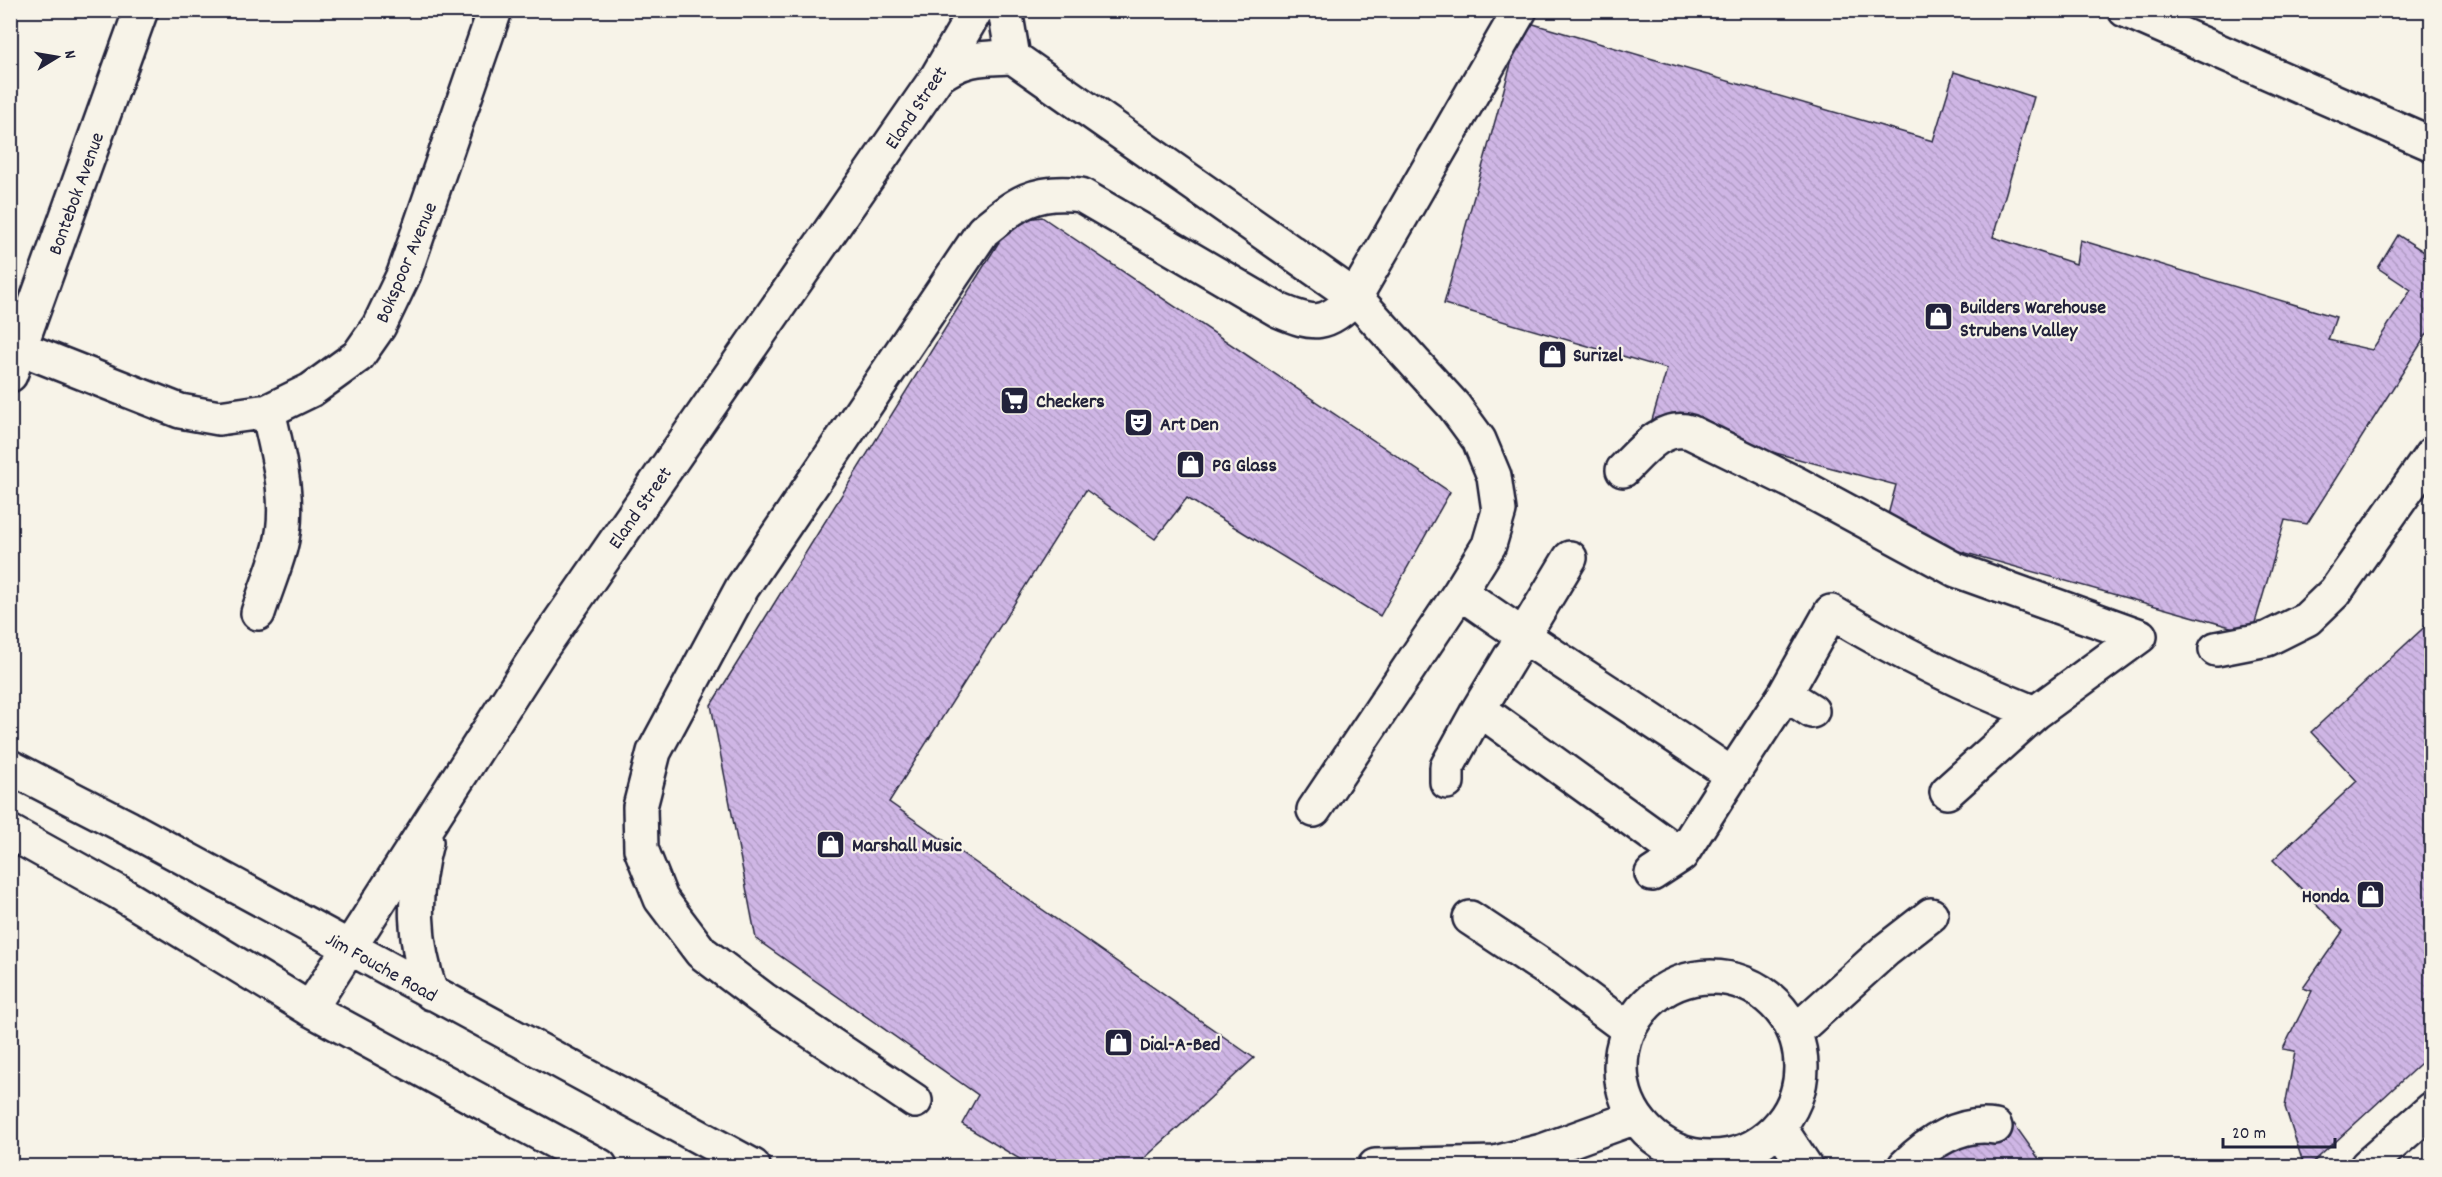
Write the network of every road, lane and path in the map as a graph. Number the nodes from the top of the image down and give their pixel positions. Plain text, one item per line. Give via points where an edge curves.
1 (141, 10) edge
2 (495, 10) edge
3 (976, 10) edge
4 (1005, 10) edge
5 (1520, 10) edge
6 (2125, 10) edge
7 (1013, 57) junction
8 (937, 77) junction
9 (2432, 144) edge
10 (1355, 297) junction
11 (13, 356) edge
12 (268, 411) junction
13 (2432, 454) edge
14 (1623, 470) dead end
15 (1570, 558) dead end
16 (1460, 592) junction
17 (258, 613) dead end
18 (1523, 638) junction
19 (2216, 649) dead end
20 (1479, 709) junction
21 (2035, 712) junction
22 (10, 767) edge
23 (1732, 775) junction
24 (1447, 782) dead end
25 (1947, 792) dead end
26 (1314, 810) dead end
27 (432, 820) junction
28 (10, 832) edge
29 (1681, 855) junction
30 (1652, 874) dead end
31 (1931, 915) dead end
32 (1470, 918) dead end
33 (351, 950) junction
34 (431, 993) junction
35 (310, 1009) junction
36 (1629, 1029) junction
37 (1795, 1032) junction
38 (915, 1101) dead end
39 (2432, 1109) edge
40 (1635, 1117) junction
41 (1779, 1127) junction
42 (1995, 1127) dead end
43 (600, 1167) edge
44 (753, 1167) edge
45 (1375, 1167) edge
46 (1805, 1167) edge
47 (1905, 1167) edge
48 (2367, 1167) edge

1 - 11 street, Bontebok Avenue
2 - 12 street, Bokspoor Avenue via 404,274 379,326 358,356 311,390
3 - 8 street, Eland Street
4 - 7 street
5 - 10 street
6 - 9 street
7 - 8 street via 972,58 955,63
7 - 10 street
8 - 27 street, Eland Street via 547,640
10 - 16 street via 1454,406 1479,440 1494,476 1499,511 1489,545
10 - 38 street via 1338,314 1321,322 1302,321 1081,195 1060,192 1015,204 983,231 742,588 654,752 640,807 642,849 661,899 701,952 763,999
11 - 12 street, Bokspoor Avenue via 180,411 219,418
12 - 17 street via 284,497 280,546
13 - 19 street via 2335,592 2307,618 2267,639
14 - 21 street via 1655,439 1675,430 1690,432 1795,483 1956,570 2140,636
15 - 18 street
16 - 18 street
16 - 26 street
18 - 20 street
18 - 23 street via 1617,696
20 - 24 street via 1447,767
20 - 29 street
21 - 23 street via 1964,685 1831,612 1798,703
21 - 25 street
22 - 33 street, Jim Fouche Road
23 - 29 street
27 - 33 street, Eland Street
27 - 34 street via 416,894 417,944
28 - 35 street via 118,892
29 - 30 street
31 - 37 street
32 - 36 street
33 - 34 street, Jim Fouche Road
33 - 35 street, Eland Street
34 - 44 street, Jim Fouche Road
35 - 43 street
36 - 37 street via 1644,1005 1666,988 1711,976 1748,984 1776,1004
36 - 40 street via 1622,1050 1621,1074 1625,1096
37 - 41 street via 1801,1057 1800,1082
39 - 48 street
40 - 41 street via 1654,1138 1678,1151 1706,1157 1733,1155
40 - 45 street via 1495,1163
41 - 46 street
42 - 47 street via 1980,1124 1956,1131 1922,1148

